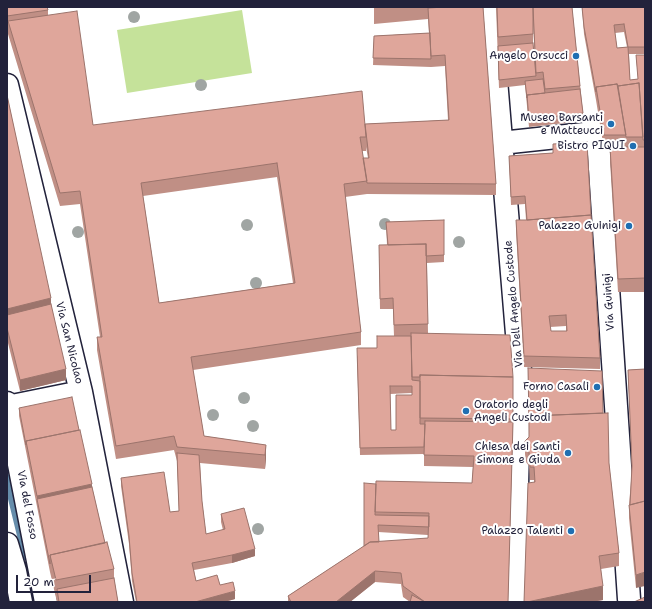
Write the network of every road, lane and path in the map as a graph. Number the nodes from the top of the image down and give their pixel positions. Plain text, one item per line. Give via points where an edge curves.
1 (490, 7) edge
2 (575, 7) edge
3 (7, 85) edge
4 (594, 133) junction
5 (501, 143) junction
6 (599, 154) junction
7 (622, 154) edge
8 (592, 374) edge
9 (614, 375) junction
10 (81, 392) junction
11 (7, 406) edge
12 (7, 544) edge
13 (630, 598) edge
14 (20, 602) edge
15 (46, 602) edge
16 (122, 602) edge
17 (514, 602) edge

1 - 5 street, Via Dell Angelo Custode
2 - 4 street, Via Guinigi
3 - 10 street, Via San Nicolao
4 - 5 street
4 - 6 street, Via Guinigi
5 - 17 street, Via Dell Angelo Custode via 528,370
6 - 7 street
6 - 9 street, Via Guinigi
8 - 9 street
9 - 13 street, Via Guinigi
10 - 11 street, Via San Nicolao
10 - 16 street, Via San Nicolao
11 - 15 street, Via del Fosso
12 - 14 street

